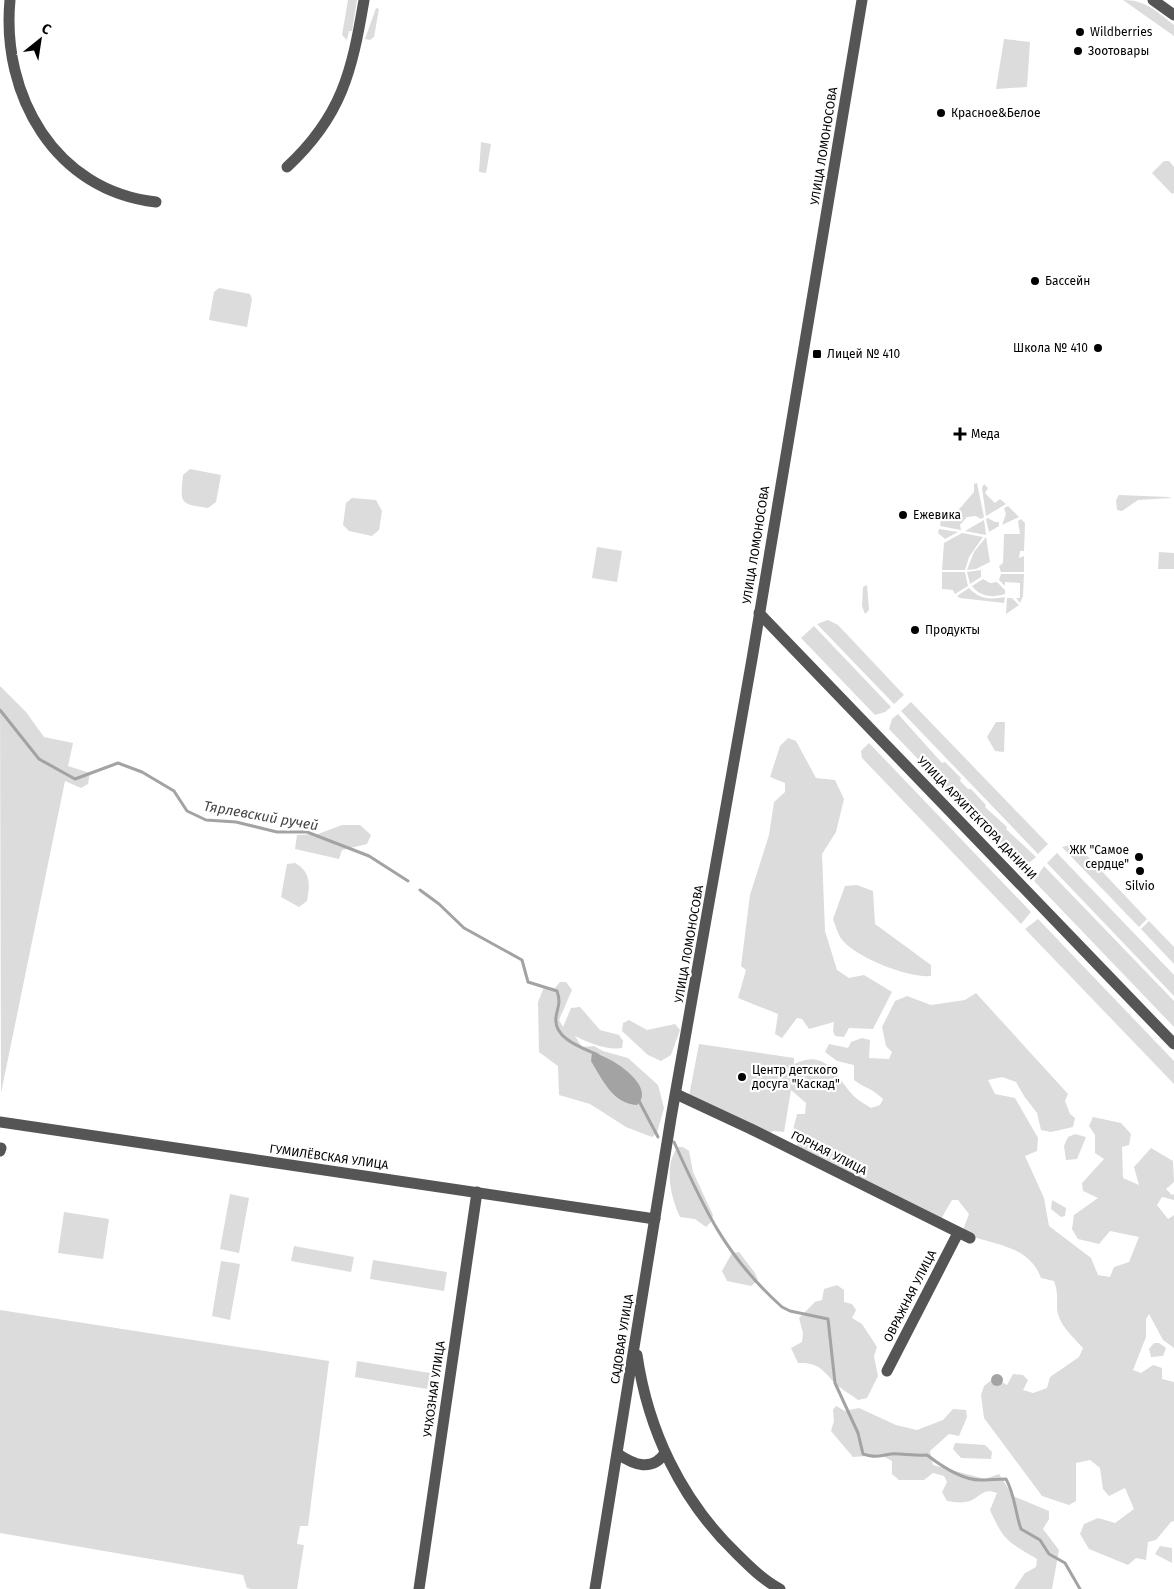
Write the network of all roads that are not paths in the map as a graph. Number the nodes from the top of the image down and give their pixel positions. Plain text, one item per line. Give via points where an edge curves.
1 (10, 0) edge
2 (364, 0) edge
3 (862, 0) edge
4 (1153, 0) edge
5 (1174, 15) edge
6 (287, 167) dead end
7 (156, 202) dead end
8 (759, 613) junction
9 (1174, 1044) edge
10 (676, 1094) junction
11 (0, 1122) edge
12 (476, 1192) junction
13 (655, 1219) junction
14 (958, 1233) junction
15 (970, 1238) dead end
16 (636, 1343) junction
17 (886, 1371) dead end
18 (665, 1453) junction
19 (618, 1454) junction
20 (420, 1589) edge
21 (595, 1589) edge
22 (780, 1589) edge

1 - 7 street via 8,42 16,78 31,117 63,158 88,178 112,192
2 - 6 street via 354,60 338,102 308,148
3 - 8 street, УЛИЦА ЛОМОНОСОВА
4 - 5 street
8 - 9 street, УЛИЦА АРХИТЕКТОРА ДАНИНИ
8 - 10 street, УЛИЦА ЛОМОНОСОВА
10 - 13 street, САДОВАЯ УЛИЦА
10 - 14 street, ГОРНАЯ УЛИЦА
11 - 12 street, ГУМИЛЁВСКАЯ УЛИЦА
12 - 13 street, ГУМИЛЁВСКАЯ УЛИЦА
12 - 20 street, УЧХОЗНАЯ УЛИЦА
13 - 16 street, САДОВАЯ УЛИЦА
14 - 15 street, ГОРНАЯ УЛИЦА
14 - 17 street, ОВРАЖНАЯ УЛИЦА
16 - 18 street via 645,1394
16 - 19 street, САДОВАЯ УЛИЦА
18 - 19 street via 655,1463 640,1466
18 - 22 street via 686,1493 719,1536 752,1569
19 - 21 street, САДОВАЯ УЛИЦА

